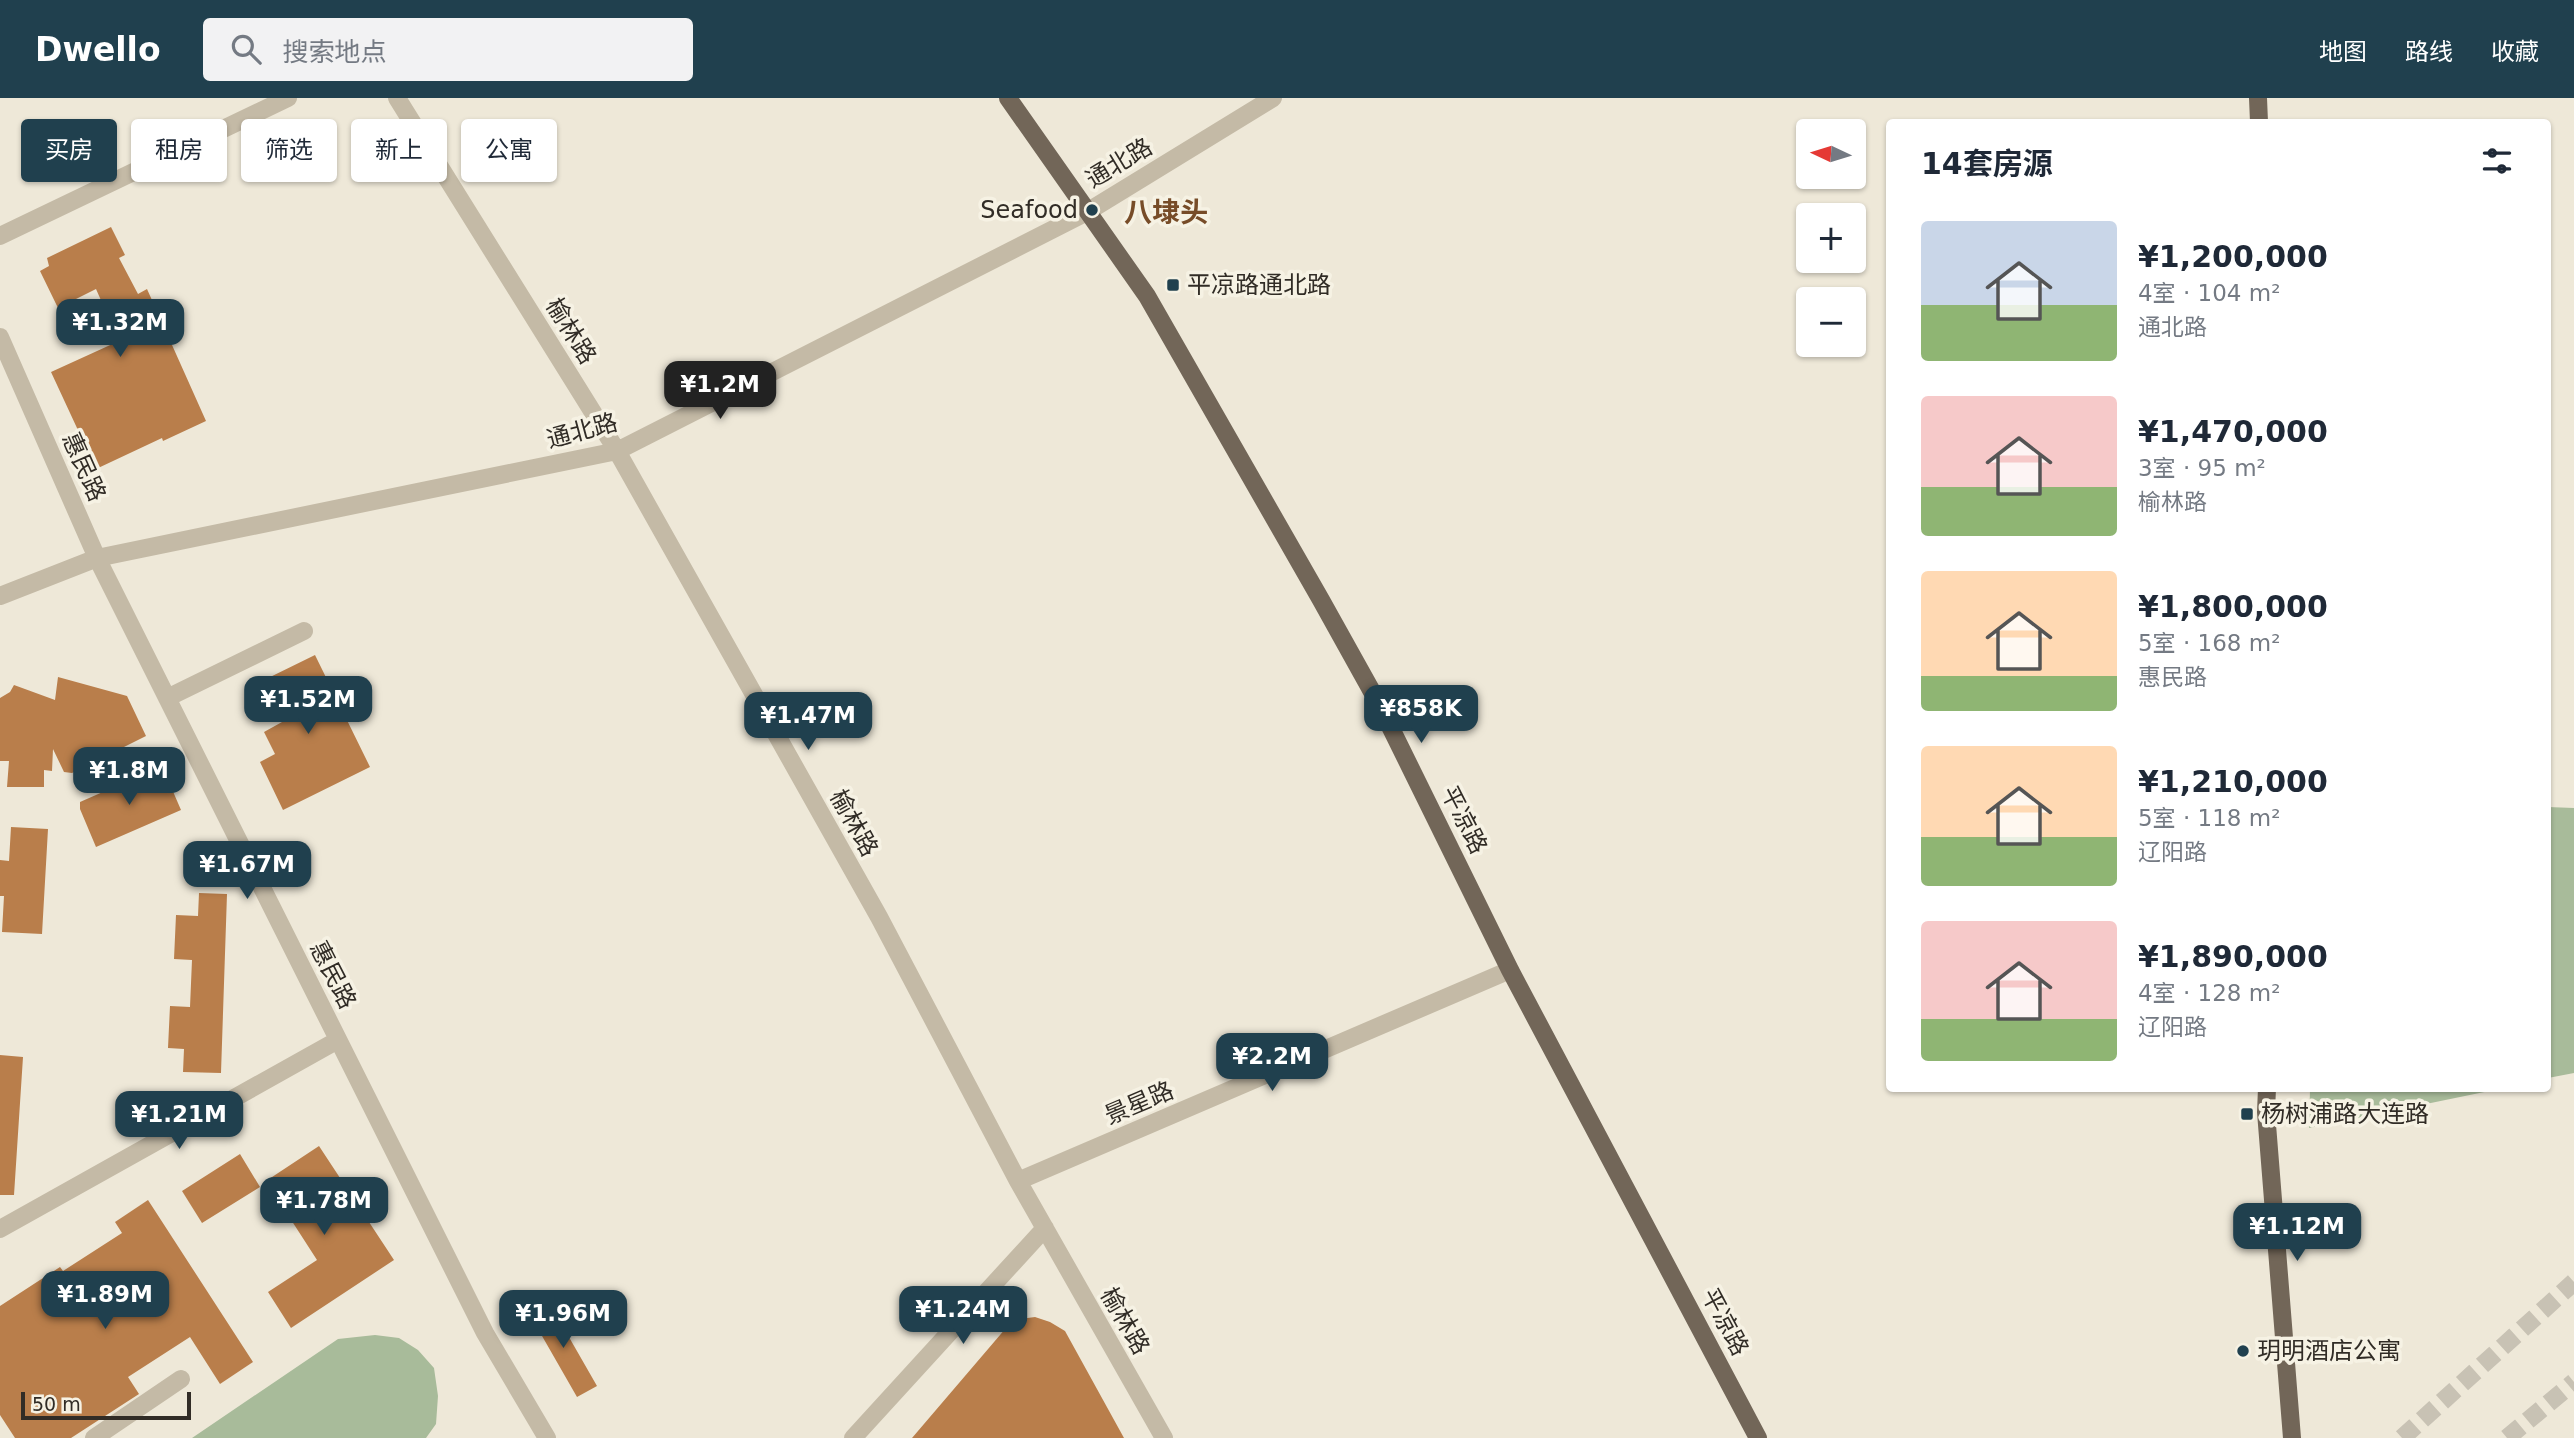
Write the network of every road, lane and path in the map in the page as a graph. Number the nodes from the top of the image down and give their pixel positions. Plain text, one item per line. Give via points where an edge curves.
1 (288, 98) edge
2 (397, 98) edge
3 (1008, 98) edge
4 (1273, 98) edge
5 (2258, 98) edge
6 (2259, 119) edge
7 (1087, 212) junction
8 (0, 236) edge
9 (0, 337) edge
10 (617, 451) junction
11 (97, 558) junction
12 (0, 596) edge
13 (304, 631) dead end
14 (167, 698) junction
15 (1510, 970) junction
16 (338, 1040) junction
17 (2267, 1092) edge
18 (1018, 1181) junction
19 (1045, 1227) junction
20 (0, 1229) edge
21 (181, 1379) dead end
22 (94, 1438) edge
23 (547, 1438) edge
24 (853, 1438) edge
25 (1164, 1438) edge
26 (1758, 1438) edge
27 (2292, 1438) edge

1 - 8 street
2 - 10 street, 榆林路
3 - 7 main road, 平凉路
4 - 7 street, 通北路
5 - 6 main road
7 - 10 street, 通北路
7 - 15 main road, 平凉路 via 1147,296 1321,600 1380,706
9 - 11 street, 惠民路
10 - 11 street, 通北路
10 - 18 street, 榆林路 via 879,916
11 - 12 street, 通北路
11 - 14 street, 惠民路
13 - 14 street
14 - 16 street, 惠民路
15 - 18 street, 景星路
15 - 26 main road, 平凉路
16 - 20 street
16 - 23 street, 惠民路 via 485,1333
17 - 27 main road
18 - 19 street, 榆林路
19 - 24 street
19 - 25 street, 榆林路
21 - 22 street

